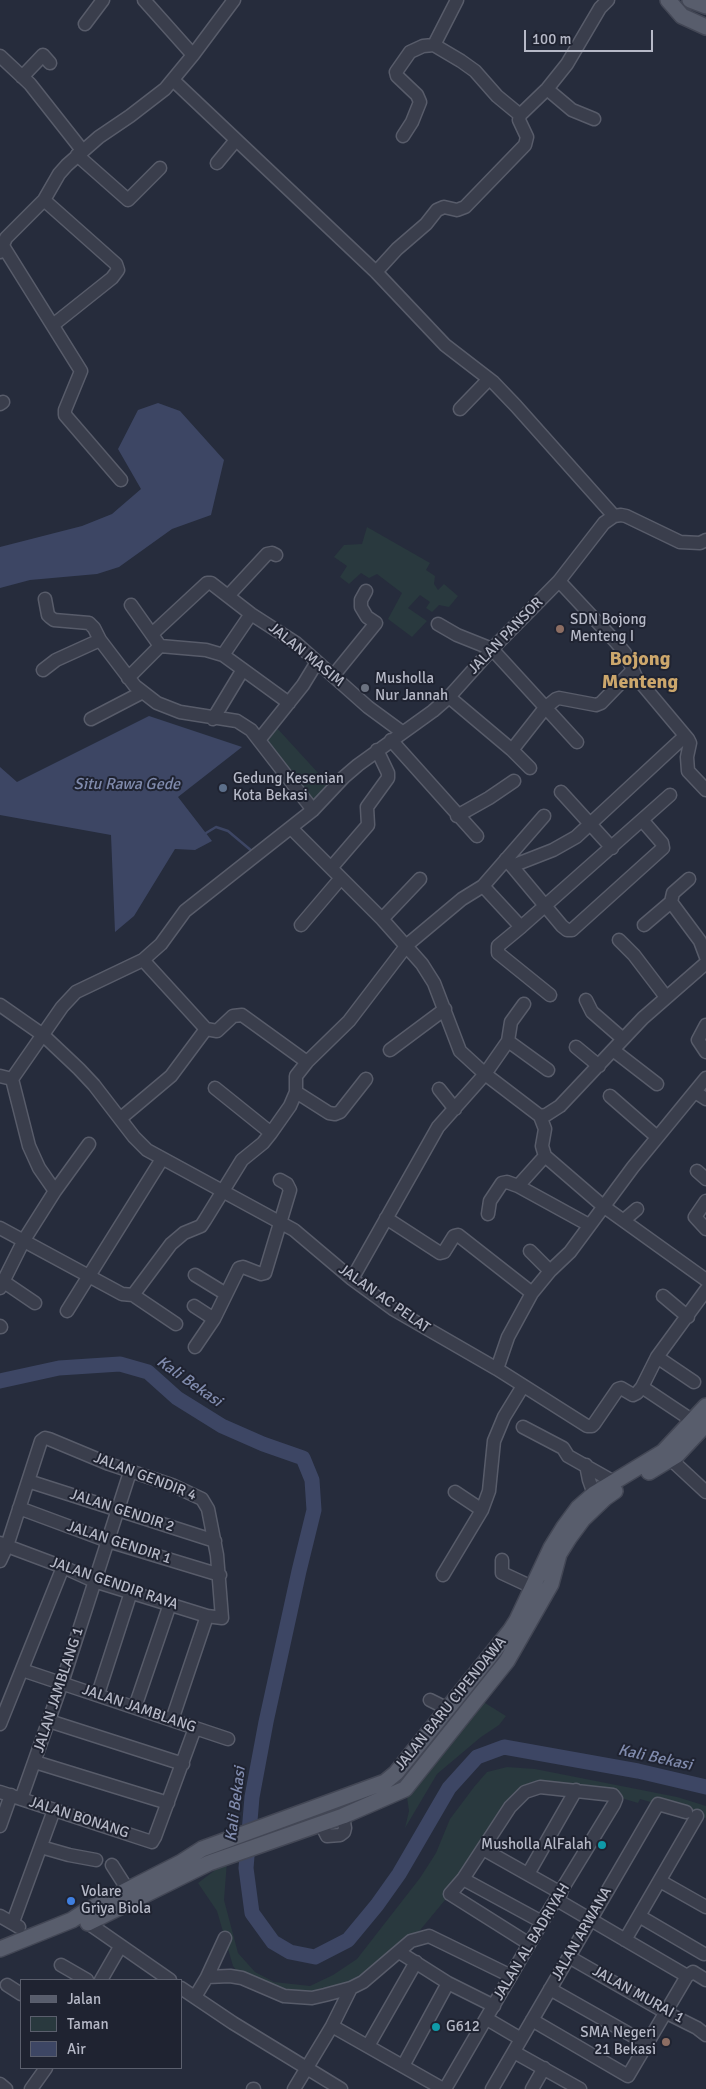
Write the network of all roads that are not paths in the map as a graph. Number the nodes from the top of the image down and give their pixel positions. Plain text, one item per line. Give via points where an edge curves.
1 (103, 0) edge
2 (144, 0) edge
3 (234, 0) edge
4 (457, 0) edge
5 (608, 0) edge
6 (668, 0) edge
7 (676, 0) edge
8 (690, 0) edge
9 (704, 10) edge
10 (85, 24) dead end
11 (706, 27) edge
12 (434, 45) junction
13 (193, 55) junction
14 (0, 56) edge
15 (50, 63) dead end
16 (22, 77) junction
17 (173, 80) junction
18 (547, 89) junction
19 (520, 115) junction
20 (594, 119) dead end
21 (403, 136) dead end
22 (236, 140) junction
23 (80, 152) junction
24 (217, 163) dead end
25 (160, 168) dead end
26 (44, 200) junction
27 (1, 249) edge
28 (376, 272) junction
29 (54, 325) junction
30 (489, 379) junction
31 (460, 408) dead end
32 (122, 480) dead end
33 (614, 516) junction
34 (706, 540) edge
35 (276, 556) dead end
36 (559, 581) junction
37 (366, 591) dead end
38 (228, 596) junction
39 (45, 599) dead end
40 (131, 605) dead end
41 (251, 614) junction
42 (438, 624) dead end
43 (152, 634) junction
44 (100, 640) junction
45 (160, 646) junction
46 (492, 649) junction
47 (223, 655) junction
48 (317, 662) junction
49 (43, 670) dead end
50 (242, 671) junction
51 (632, 671) junction
52 (333, 676) junction
53 (128, 678) junction
54 (142, 693) junction
55 (449, 697) junction
56 (289, 703) junction
57 (545, 708) junction
58 (91, 719) dead end
59 (213, 719) junction
60 (402, 732) junction
61 (685, 736) junction
62 (259, 740) junction
63 (391, 740) junction
64 (577, 742) dead end
65 (377, 750) junction
66 (512, 750) junction
67 (530, 768) dead end
68 (514, 781) dead end
69 (706, 790) edge
70 (561, 792) dead end
71 (670, 795) dead end
72 (312, 810) junction
73 (457, 816) junction
74 (544, 816) dead end
75 (642, 820) junction
76 (589, 823) junction
77 (291, 828) junction
78 (477, 836) dead end
79 (612, 848) junction
80 (509, 862) junction
81 (331, 868) junction
82 (341, 878) junction
83 (420, 879) dead end
84 (689, 879) dead end
85 (483, 886) junction
86 (671, 902) junction
87 (546, 906) junction
88 (382, 920) junction
89 (301, 925) dead end
90 (644, 925) dead end
91 (521, 927) junction
92 (703, 938) edge
93 (619, 940) dead end
94 (407, 946) junction
95 (706, 957) edge
96 (143, 960) junction
97 (706, 963) edge
98 (550, 995) dead end
99 (666, 996) junction
100 (586, 1000) dead end
101 (524, 1004) dead end
102 (0, 1005) edge
103 (445, 1009) junction
104 (706, 1025) edge
105 (206, 1028) junction
106 (43, 1035) junction
107 (623, 1039) junction
108 (508, 1041) junction
109 (576, 1047) dead end
110 (390, 1050) dead end
111 (613, 1050) junction
112 (706, 1052) edge
113 (307, 1062) junction
114 (599, 1066) junction
115 (548, 1070) dead end
116 (485, 1074) junction
117 (6, 1077) edge
118 (706, 1078) edge
119 (366, 1079) dead end
120 (658, 1084) dead end
121 (215, 1088) dead end
122 (439, 1089) dead end
123 (296, 1092) junction
124 (695, 1092) junction
125 (610, 1096) dead end
126 (706, 1099) edge
127 (455, 1109) junction
128 (540, 1116) junction
129 (121, 1118) junction
130 (272, 1133) junction
131 (657, 1137) junction
132 (89, 1144) dead end
133 (545, 1156) junction
134 (162, 1159) junction
135 (280, 1180) dead end
136 (518, 1186) junction
137 (55, 1191) junction
138 (221, 1192) junction
139 (706, 1201) edge
140 (603, 1206) junction
141 (637, 1209) dead end
142 (488, 1214) dead end
143 (386, 1218) junction
144 (624, 1220) junction
145 (279, 1221) junction
146 (589, 1225) junction
147 (0, 1228) edge
148 (706, 1229) edge
149 (24, 1240) junction
150 (530, 1251) dead end
151 (550, 1272) junction
152 (195, 1275) dead end
153 (90, 1276) junction
154 (352, 1279) junction
155 (706, 1280) edge
156 (2, 1285) edge
157 (706, 1290) edge
158 (532, 1293) junction
159 (226, 1294) junction
160 (132, 1295) junction
161 (663, 1296) dead end
162 (35, 1303) dead end
163 (194, 1306) dead end
164 (67, 1311) dead end
165 (688, 1317) junction
166 (214, 1319) junction
167 (176, 1324) dead end
168 (195, 1347) dead end
169 (657, 1357) junction
170 (497, 1370) junction
171 (694, 1382) dead end
172 (523, 1386) junction
173 (642, 1387) junction
174 (706, 1406) edge
175 (700, 1422) edge
176 (523, 1427) dead end
177 (666, 1456) junction
178 (586, 1465) junction
179 (130, 1472) junction
180 (28, 1480) junction
181 (614, 1482) junction
182 (455, 1492) dead end
183 (706, 1492) edge
184 (594, 1494) junction
185 (18, 1508) junction
186 (119, 1509) junction
187 (482, 1510) junction
188 (108, 1541) junction
189 (215, 1541) junction
190 (4, 1545) edge
191 (502, 1560) dead end
192 (0, 1561) edge
193 (59, 1566) junction
194 (443, 1574) dead end
195 (220, 1575) junction
196 (94, 1581) junction
197 (532, 1587) junction
198 (131, 1592) junction
199 (170, 1604) junction
200 (207, 1616) junction
201 (222, 1618) joint
202 (18, 1674) junction
203 (62, 1683) junction
204 (463, 1688) junction
205 (98, 1694) junction
206 (4, 1696) edge
207 (477, 1698) junction
208 (430, 1700) dead end
209 (135, 1707) junction
210 (448, 1709) junction
211 (172, 1720) junction
212 (49, 1721) junction
213 (0, 1724) edge
214 (196, 1728) junction
215 (228, 1739) dead end
216 (35, 1762) junction
217 (183, 1764) junction
218 (576, 1790) junction
219 (10, 1795) edge
220 (168, 1803) junction
221 (54, 1810) junction
222 (0, 1826) edge
223 (41, 1848) junction
224 (483, 1849) junction
225 (96, 1860) dead end
226 (112, 1865) dead end
227 (183, 1869) junction
228 (528, 1874) junction
229 (463, 1879) junction
230 (660, 1881) junction
231 (128, 1890) junction
232 (559, 1896) junction
233 (706, 1907) edge
234 (0, 1916) edge
235 (639, 1916) junction
236 (82, 1918) junction
237 (591, 1919) junction
238 (542, 1922) junction
239 (225, 1938) dead end
240 (524, 1940) dead end
241 (626, 1940) junction
242 (120, 1947) junction
243 (0, 1949) edge
244 (399, 1952) junction
245 (705, 1952) edge
246 (569, 1957) junction
247 (416, 1962) junction
248 (61, 1965) dead end
249 (690, 1974) junction
250 (511, 1976) junction
251 (207, 1977) junction
252 (86, 1979) edge
253 (102, 1979) edge
254 (168, 1979) edge
255 (706, 1980) edge
256 (448, 1983) junction
257 (7, 1985) dead end
258 (351, 1988) junction
259 (182, 1989) edge
260 (550, 1989) junction
261 (20, 1993) edge
262 (195, 1997) junction
263 (494, 2006) junction
264 (665, 2012) junction
265 (487, 2020) junction
266 (532, 2020) junction
267 (332, 2026) junction
268 (706, 2035) edge
269 (521, 2039) junction
270 (646, 2044) junction
271 (368, 2046) junction
272 (514, 2052) junction
273 (403, 2066) junction
274 (306, 2068) junction
275 (544, 2068) junction
276 (45, 2069) edge
277 (0, 2084) edge
278 (35, 2088) edge
279 (577, 2088) edge
280 (6, 2089) edge
281 (294, 2089) edge
282 (341, 2089) edge
283 (444, 2089) edge
284 (492, 2089) edge
285 (532, 2089) edge

1 - 10 street
2 - 13 street
3 - 13 street
4 - 12 street
5 - 18 street
6 - 11 main road via 682,16
7 - 9 main road
8 - 9 main road
12 - 19 street via 475,71 488,88
12 - 21 street via 415,49 398,66 397,76 420,102
13 - 17 street
14 - 16 street
15 - 16 street via 43,55
16 - 23 street via 52,111
17 - 22 street
17 - 23 street
18 - 19 street
18 - 20 street via 572,110
19 - 28 street via 527,137 525,145 465,206 456,210 444,207 437,210
22 - 24 street
22 - 28 street
23 - 25 street via 128,200
23 - 26 street via 59,174
26 - 27 street via 6,238
26 - 29 street via 116,264 118,270
27 - 29 street
28 - 30 street via 445,345
29 - 32 street via 81,373 65,415
30 - 31 street
30 - 33 street
33 - 34 street via 626,516 680,542 700,543
33 - 36 street, JALAN PANSOR via 604,523
35 - 38 street via 267,554
36 - 46 street, JALAN PANSOR via 542,602
36 - 51 street via 615,640
37 - 52 street via 361,607 376,623
38 - 41 street, JALAN MASIM
38 - 43 street, JALAN MASIM via 216,584 207,583
39 - 44 street via 48,615 54,620 88,622
40 - 43 street
41 - 47 street
41 - 48 street, JALAN MASIM
42 - 46 street
43 - 45 street
44 - 49 street via 56,660
44 - 53 street
45 - 47 street via 206,650
45 - 53 street
46 - 55 street, JALAN PANSOR
46 - 57 street
47 - 50 street
48 - 52 street, JALAN MASIM
48 - 56 street
50 - 56 street
50 - 59 street
51 - 57 street via 601,703 596,705 559,698
51 - 61 street
52 - 60 street, JALAN MASIM
53 - 54 street
54 - 58 street
54 - 59 street via 169,708
55 - 60 street, JALAN PANSOR
55 - 66 street
56 - 62 street
57 - 64 street
57 - 66 street
59 - 62 street via 238,722 252,730
60 - 63 street, JALAN PANSOR
61 - 69 street via 690,743 688,771
61 - 76 street
62 - 72 street
63 - 65 street, JALAN PANSOR
63 - 73 street
65 - 72 street, JALAN PANSOR via 343,777
65 - 81 street via 388,773 386,782 367,807 368,825
66 - 67 street
68 - 73 street
70 - 76 street
71 - 75 street
72 - 77 street, JALAN PANSOR
73 - 78 street
74 - 80 street
75 - 79 street
75 - 87 street via 664,846 654,857 572,930 562,926
76 - 79 street
76 - 80 street via 565,845
77 - 81 street
77 - 96 street, JALAN PANSOR via 185,911 161,944
79 - 87 street
80 - 85 street
80 - 87 street
81 - 82 street
82 - 88 street
82 - 89 street
83 - 88 street
84 - 86 street via 673,893
85 - 91 street
85 - 94 street via 462,899
86 - 90 street
86 - 92 street
87 - 91 street
88 - 94 street
91 - 98 street via 498,946 498,952
92 - 95 street
93 - 99 street
94 - 103 street via 429,974
94 - 113 street via 349,1021
96 - 105 street
96 - 106 street, JALAN PANSOR via 76,992 62,1006
97 - 99 street
99 - 107 street
100 - 107 street via 592,1012
101 - 108 street via 511,1022
102 - 106 street, JALAN AC PELAT
103 - 110 street
103 - 116 street via 460,1051
104 - 112 street via 698,1040
105 - 113 street via 217,1031 234,1016 242,1016
105 - 129 street via 171,1076
106 - 117 street, JALAN PANSOR
106 - 129 street, JALAN AC PELAT via 89,1080
107 - 111 street
108 - 115 street
108 - 116 street
109 - 114 street
111 - 114 street
111 - 120 street
113 - 123 street via 296,1076
114 - 128 street via 560,1106
116 - 127 street
116 - 128 street
117 - 137 street via 29,1146
118 - 124 street
119 - 123 street via 335,1114
121 - 130 street
122 - 127 street
123 - 130 street
124 - 126 street
124 - 131 street
125 - 131 street
127 - 143 street via 438,1127
128 - 133 street via 545,1129 542,1146
129 - 134 street, JALAN AC PELAT via 141,1145
130 - 138 street via 242,1160
131 - 140 street
132 - 137 street
133 - 136 street
133 - 140 street
134 - 138 street, JALAN AC PELAT
134 - 153 street
135 - 145 street via 290,1190
136 - 142 street via 507,1182 498,1186
136 - 146 street
137 - 149 street
138 - 145 street, JALAN AC PELAT
138 - 160 street via 201,1226 184,1233 171,1244
139 - 148 street via 695,1217
140 - 144 street
140 - 146 street
141 - 144 street
143 - 154 street
143 - 158 street via 440,1253 458,1235
144 - 155 street
145 - 154 street, JALAN AC PELAT via 308,1240
145 - 159 street via 265,1273 241,1267
146 - 151 street via 570,1252
147 - 149 street
149 - 153 street
149 - 156 street
150 - 151 street
151 - 158 street
152 - 159 street
153 - 160 street via 122,1294
153 - 164 street
154 - 170 street, JALAN AC PELAT via 409,1320
156 - 162 street
157 - 165 street
158 - 170 street via 508,1337
159 - 166 street
160 - 167 street
161 - 165 street
163 - 166 street
165 - 169 street
166 - 168 street
169 - 171 street
169 - 173 street
170 - 172 street, JALAN AC PELAT
172 - 173 street, JALAN AC PELAT via 590,1427 618,1388 633,1395
172 - 187 street via 494,1441 489,1491
173 - 175 street
174 - 175 main road, JALAN BARU CIPENDAWA
175 - 177 main road, JALAN BARU CIPENDAWA
176 - 178 street via 563,1448 568,1456
177 - 181 main road, JALAN BARU CIPENDAWA
177 - 183 street
177 - 207 main road, JALAN BARU CIPENDAWA via 605,1498 583,1519 559,1554 551,1584 507,1661
178 - 181 street
178 - 184 street
179 - 180 street, JALAN GENDIR 4 via 45,1438 41,1441
179 - 186 street, JALAN JAMBLANG 1
179 - 189 street, JALAN GENDIR 4 via 172,1485 202,1499 208,1509
180 - 185 street
180 - 186 street, JALAN GENDIR 2
181 - 184 main road, JALAN BARU CIPENDAWA
182 - 187 street
184 - 197 main road, JALAN BARU CIPENDAWA via 564,1527
185 - 188 street, JALAN GENDIR 1
185 - 190 street
186 - 188 street, JALAN JAMBLANG 1
186 - 189 street, JALAN GENDIR 2
187 - 194 street
188 - 195 street, JALAN GENDIR 1
188 - 196 street, JALAN JAMBLANG 1
189 - 195 street, JALAN GENDIR 4
190 - 192 street
190 - 193 street, JALAN GENDIR RAYA
191 - 197 street via 502,1573
193 - 196 street, JALAN GENDIR RAYA
193 - 202 street
195 - 201 street, JALAN GENDIR 4
196 - 198 street, JALAN GENDIR RAYA
196 - 203 street, JALAN JAMBLANG 1
197 - 204 main road, JALAN BARU CIPENDAWA via 510,1631
198 - 199 street, JALAN GENDIR RAYA
198 - 205 street
199 - 200 street, JALAN GENDIR RAYA
199 - 209 street
200 - 201 street, JALAN GENDIR RAYA
200 - 211 street
202 - 203 street, JALAN JAMBLANG
202 - 206 street
203 - 205 street, JALAN JAMBLANG
203 - 212 street, JALAN JAMBLANG 1
204 - 207 main road
204 - 210 main road, JALAN BARU CIPENDAWA
205 - 209 street, JALAN JAMBLANG
206 - 213 street
207 - 227 main road, JALAN BARU CIPENDAWA via 406,1789 321,1824
208 - 210 street
209 - 211 street, JALAN JAMBLANG
210 - 227 main road, JALAN BARU CIPENDAWA via 385,1782 202,1849
211 - 214 street, JALAN JAMBLANG
212 - 216 street, JALAN JAMBLANG 1
212 - 217 street
214 - 215 street, JALAN JAMBLANG
214 - 217 street
216 - 219 street, JALAN JAMBLANG 1
216 - 220 street
217 - 220 street
218 - 224 street via 540,1787 525,1792 510,1807
218 - 228 street
218 - 232 street, JALAN AL BADRIYAH via 613,1795 616,1799
219 - 221 street, JALAN BONANG
219 - 222 street, JALAN JAMBLANG 1
220 - 221 street, JALAN BONANG via 152,1842
221 - 223 street
223 - 225 street
223 - 234 street via 16,1925
224 - 228 street
224 - 229 street
226 - 231 street
227 - 231 main road, JALAN BARU CIPENDAWA
227 - 236 main road, JALAN BARU CIPENDAWA
228 - 232 street
229 - 238 street
229 - 240 street via 450,1894
230 - 233 street
230 - 235 street
230 - 237 street, JALAN ARWANA via 692,1814 658,1804
231 - 236 main road, JALAN BARU CIPENDAWA
232 - 237 street
232 - 238 street, JALAN AL BADRIYAH
235 - 241 street
235 - 245 street
236 - 242 street
236 - 243 main road
237 - 241 street
237 - 246 street, JALAN ARWANA
238 - 250 street, JALAN AL BADRIYAH
239 - 251 street
241 - 249 street
242 - 253 street
242 - 254 street
244 - 247 street
244 - 250 street via 411,1941 429,1936
244 - 258 street
245 - 249 street
246 - 260 street, JALAN ARWANA
246 - 264 street, JALAN MURAI 1
247 - 256 street
247 - 271 street
248 - 252 street
249 - 255 street
249 - 264 street
250 - 263 street, JALAN AL BADRIYAH
251 - 258 street via 242,1978 284,1996 312,1998
251 - 262 street
256 - 263 street
256 - 273 street
257 - 261 street
258 - 267 street
259 - 262 street
260 - 266 street, JALAN ARWANA
260 - 270 street
262 - 274 street
263 - 265 street, JALAN AL BADRIYAH
264 - 268 street, JALAN MURAI 1
264 - 270 street
265 - 269 street
265 - 283 street, JALAN AL BADRIYAH
266 - 269 street, JALAN ARWANA
266 - 270 street via 628,2076
267 - 271 street
267 - 274 street
269 - 272 street, JALAN ARWANA
271 - 273 street
272 - 275 street
272 - 284 street, JALAN ARWANA
273 - 283 street
274 - 281 street
274 - 282 street
275 - 279 street
275 - 285 street
276 - 278 street
277 - 280 street

